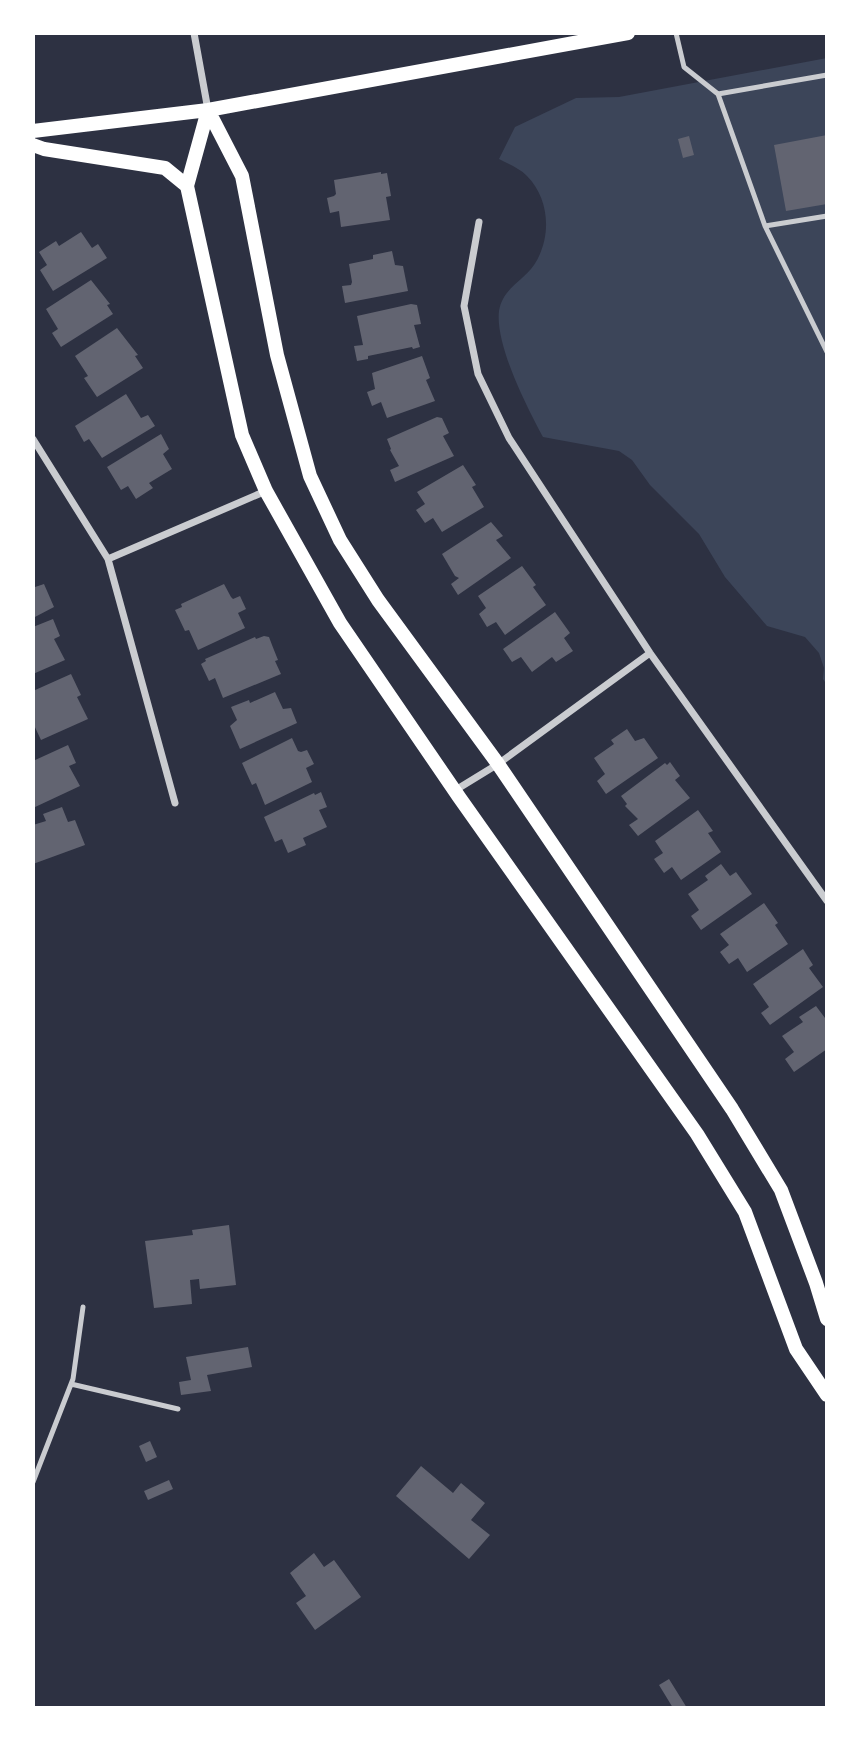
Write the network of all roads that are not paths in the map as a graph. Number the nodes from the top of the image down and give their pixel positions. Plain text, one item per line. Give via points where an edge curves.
1 (194, 33) edge
2 (628, 33) edge
3 (676, 33) edge
4 (827, 75) edge
5 (718, 94) junction
6 (208, 110) junction
7 (33, 131) edge
8 (33, 145) edge
9 (187, 186) junction
10 (827, 216) edge
11 (479, 222) dead end
12 (765, 226) junction
13 (827, 352) edge
14 (33, 439) edge
15 (266, 491) junction
16 (108, 559) junction
17 (650, 653) junction
18 (498, 764) junction
19 (454, 790) junction
20 (175, 803) dead end
21 (827, 901) edge
22 (83, 1307) dead end
23 (827, 1320) edge
24 (71, 1384) junction
25 (827, 1395) edge
26 (178, 1409) dead end
27 (33, 1482) edge

1 - 6 street
2 - 6 main road
3 - 5 lane via 684,66
4 - 5 lane
5 - 12 lane
6 - 7 main road
6 - 9 main road
6 - 18 main road via 242,176 277,355 310,476 340,540 369,586
8 - 9 main road via 165,168
9 - 15 main road via 242,435
10 - 12 lane
11 - 17 street via 464,306 478,374 509,438
12 - 13 lane
14 - 16 street
15 - 16 street
15 - 19 main road via 340,622
16 - 20 street
17 - 18 street
17 - 21 street
18 - 19 street
18 - 23 main road via 732,1109 781,1190
19 - 25 main road via 697,1134 745,1212 796,1349
22 - 24 lane
24 - 26 lane
24 - 27 lane

